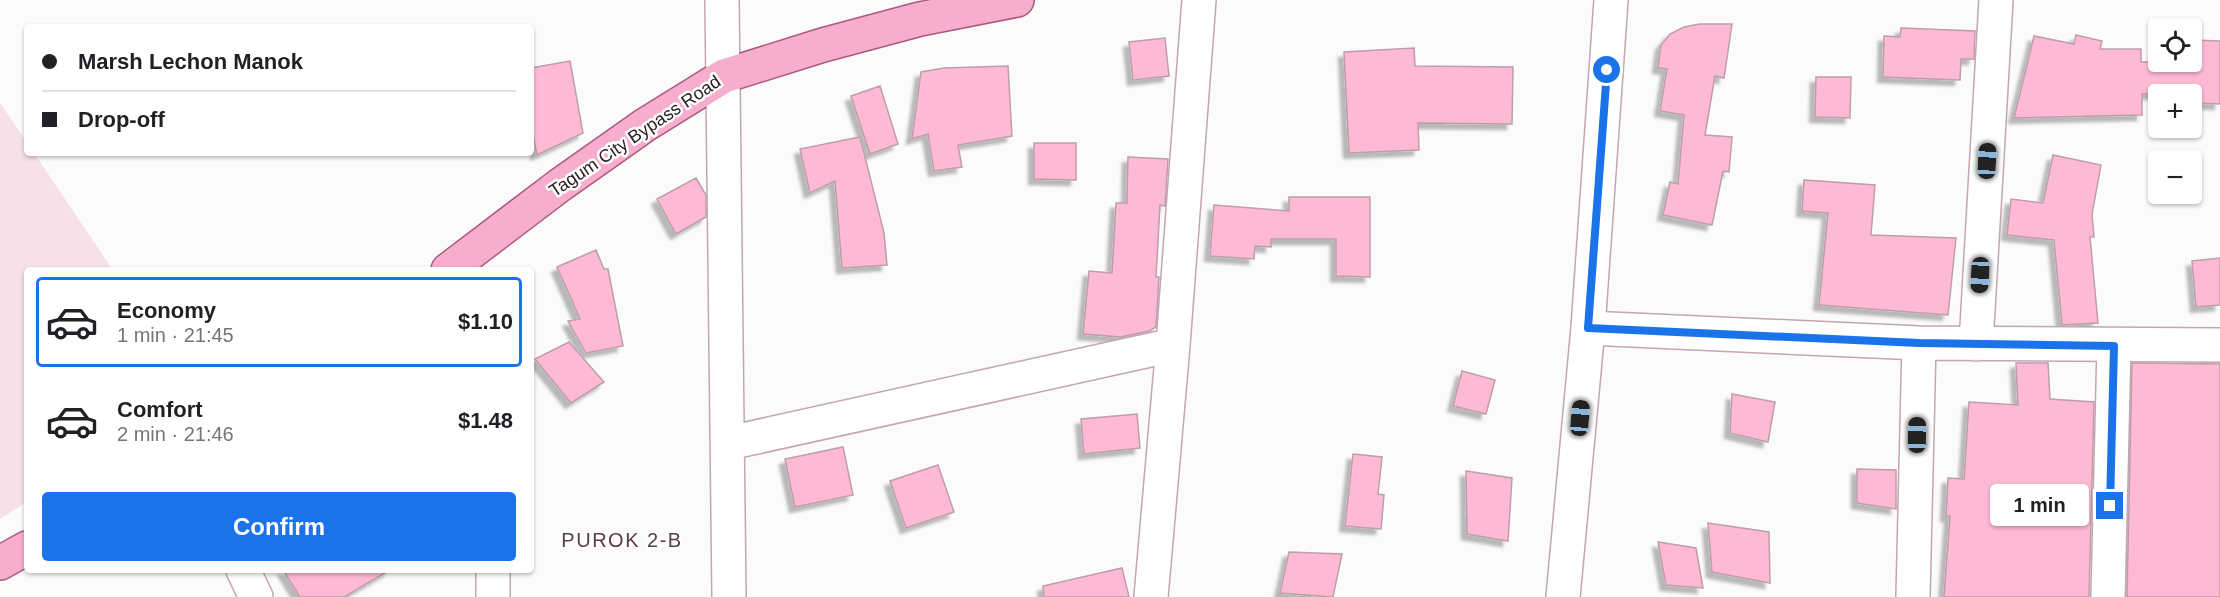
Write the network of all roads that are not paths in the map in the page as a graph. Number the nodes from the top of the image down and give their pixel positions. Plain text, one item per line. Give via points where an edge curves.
1 (722, 0) edge
2 (1017, 0) edge
3 (1199, 0) edge
4 (1611, 0) edge
5 (1996, 0) edge
6 (724, 76) junction
7 (452, 267) edge
8 (1588, 328) junction
9 (1919, 343) junction
10 (1976, 344) junction
11 (1173, 345) junction
12 (2220, 345) edge
13 (2114, 346) junction
14 (729, 443) junction
15 (24, 551) edge
16 (0, 563) edge
17 (244, 573) edge
18 (493, 573) edge
19 (256, 597) edge
20 (493, 597) edge
21 (729, 597) edge
22 (1151, 597) edge
23 (1563, 597) edge
24 (1912, 597) edge
25 (2108, 597) edge

1 - 6 street
2 - 6 main road, Tagum City Bypass Road via 920,19
3 - 11 street
4 - 8 street
5 - 10 street
6 - 7 main road, Tagum City Bypass Road via 616,145
6 - 14 street
8 - 9 street
8 - 23 street
9 - 10 street
9 - 24 street
10 - 13 street
11 - 14 street
11 - 22 street
12 - 13 street
13 - 25 street
14 - 21 street
15 - 16 main road
17 - 19 street
18 - 20 street

